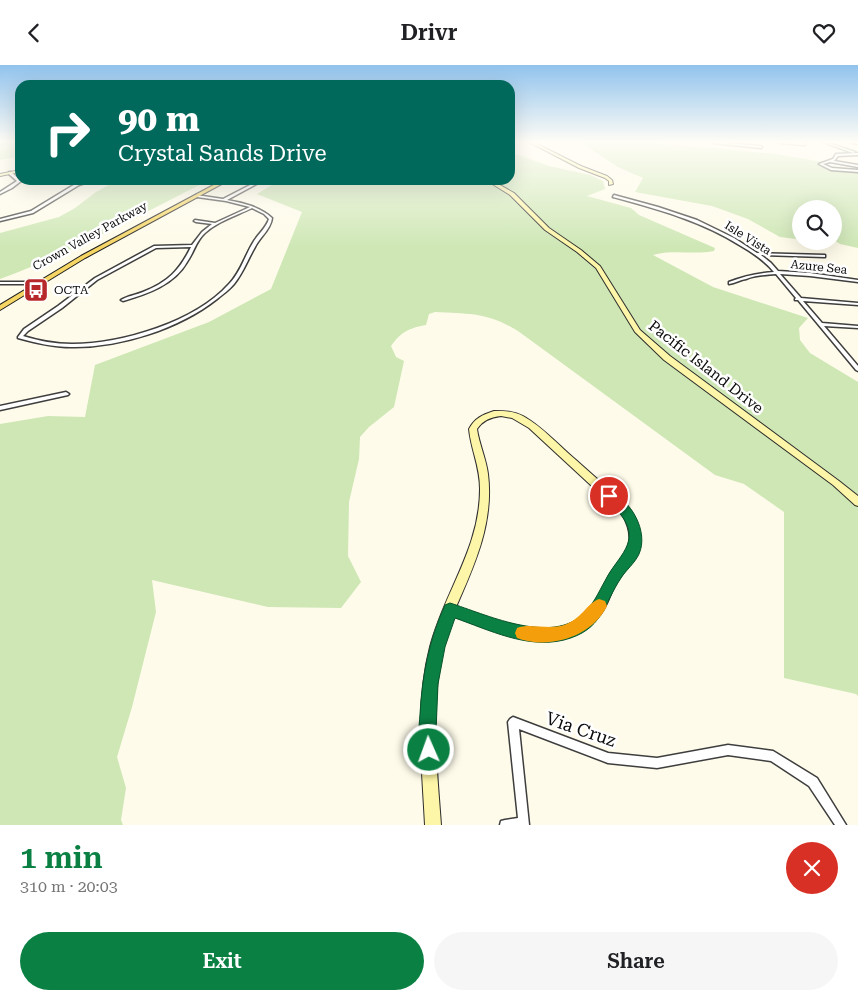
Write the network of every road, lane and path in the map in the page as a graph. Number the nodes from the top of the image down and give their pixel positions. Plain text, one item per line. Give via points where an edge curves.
1 (607, 177) edge
2 (611, 184) dead end
3 (15, 185) edge
4 (76, 185) edge
5 (211, 185) joint
6 (218, 185) edge
7 (252, 185) edge
8 (496, 185) edge
9 (0, 193) edge
10 (197, 196) junction
11 (614, 196) dead end
12 (224, 200) junction
13 (176, 203) junction
14 (251, 207) junction
15 (0, 220) edge
16 (196, 221) dead end
17 (217, 223) junction
18 (194, 246) junction
19 (757, 254) junction
20 (824, 256) dead end
21 (72, 265) junction
22 (777, 272) junction
23 (858, 281) edge
24 (0, 283) edge
25 (30, 283) junction
26 (731, 283) dead end
27 (797, 299) junction
28 (123, 300) dead end
29 (858, 304) edge
30 (1, 305) edge
31 (821, 324) junction
32 (858, 327) edge
33 (849, 360) junction
34 (858, 360) edge
35 (858, 369) edge
36 (66, 394) dead end
37 (0, 409) edge
38 (858, 502) edge
39 (450, 610) junction
40 (524, 824) edge
41 (433, 825) edge
42 (505, 825) edge
43 (841, 825) edge

1 - 2 street
3 - 9 street
4 - 15 street via 32,211
5 - 10 main road
5 - 13 main road, Crown Valley Parkway
6 - 10 main road, Crown Valley Parkway
7 - 12 street
8 - 38 street, Pacific Island Drive via 512,195 546,229 598,267 644,339
10 - 12 street
10 - 13 main road
10 - 21 main road, Crown Valley Parkway
11 - 19 street, Isle Vista via 692,218
12 - 14 street
13 - 25 main road, Crown Valley Parkway
14 - 17 street
14 - 18 street via 266,213 271,221 256,240 242,271 211,303 182,320 111,343 74,347 20,337 96,279 155,247
16 - 17 street
17 - 18 street via 201,235
18 - 28 street via 173,277 154,289
19 - 20 street
19 - 22 street, Isle Vista
21 - 25 main road
21 - 30 main road, Crown Valley Parkway
22 - 23 street, Azure Sea
22 - 26 street, Azure Sea via 756,273
22 - 27 street, Isle Vista
24 - 25 street
25 - 30 main road
27 - 29 street
27 - 31 street, Isle Vista
31 - 32 street
31 - 33 street, Isle Vista
33 - 34 street
33 - 35 street, Isle Vista
36 - 37 street
39 - 39 street via 482,521 484,477 475,425 490,415 505,413 521,418 619,505 633,523 633,552 615,574 598,609 584,623 564,632 541,635 517,632
39 - 41 street via 437,647 430,684 427,731
40 - 42 street
40 - 43 street, Via Cruz via 513,722 608,757 657,763 728,750 773,756 813,782

